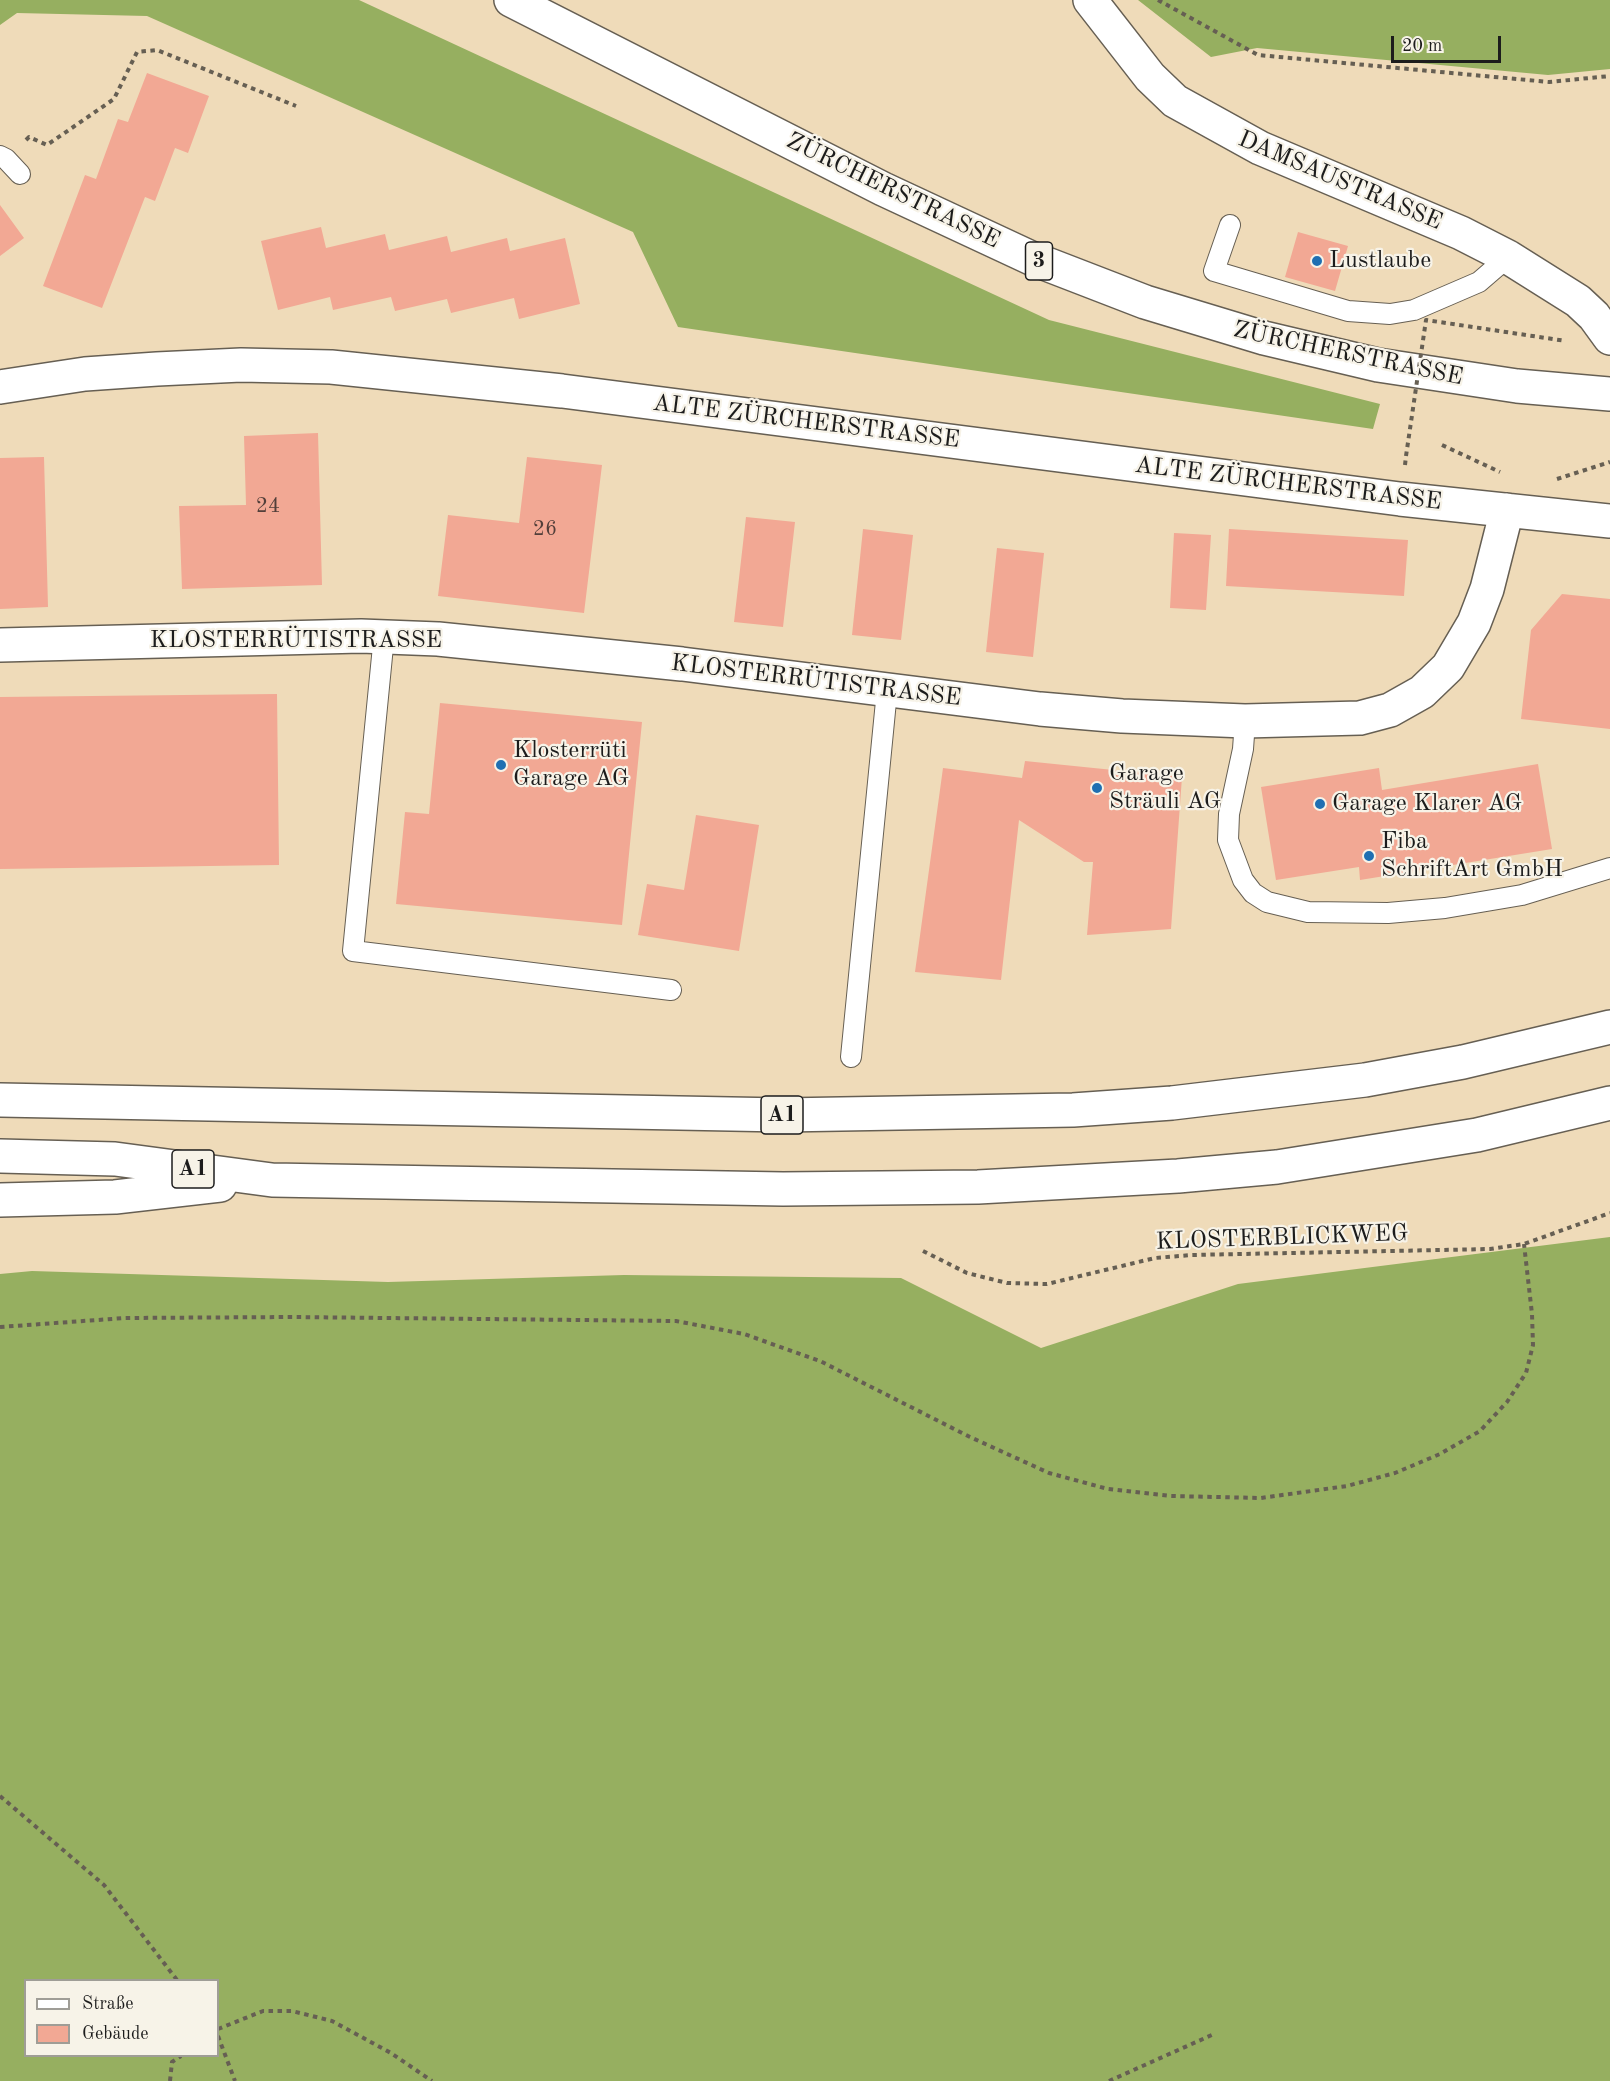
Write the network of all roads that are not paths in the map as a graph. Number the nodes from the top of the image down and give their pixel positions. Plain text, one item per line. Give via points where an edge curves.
1 (511, 0) edge
2 (1090, 0) edge
3 (3, 157) edge
4 (20, 174) dead end
5 (1230, 225) dead end
6 (1508, 257) junction
7 (1610, 338) edge
8 (0, 387) edge
9 (1610, 393) edge
10 (1507, 510) junction
11 (1610, 521) edge
12 (384, 636) junction
13 (0, 645) edge
14 (887, 691) junction
15 (1245, 721) junction
16 (1610, 868) edge
17 (671, 990) dead end
18 (1610, 1027) edge
19 (851, 1057) dead end
20 (0, 1101) edge
21 (1610, 1103) edge
22 (0, 1156) edge
23 (272, 1180) junction
24 (0, 1200) edge

1 - 9 main road, ZÜRCHERSTRASSE / 3 via 883,189 1031,258 1145,302 1264,339 1378,365 1517,386
2 - 6 main road, DAMSAUSTRASSE via 1150,77 1175,101 1206,121
3 - 4 lane
5 - 6 lane via 1214,272 1328,307 1358,312 1390,314 1414,310 1479,282
6 - 7 main road, DAMSAUSTRASSE via 1578,301
8 - 10 main road, ALTE ZÜRCHERSTRASSE via 85,374 157,369 241,365 331,367 574,393
10 - 11 main road, ALTE ZÜRCHERSTRASSE
10 - 15 main road, KLOSTERRÜTISTRASSE via 1496,560 1474,623 1448,667 1422,692 1390,710 1360,718
12 - 13 main road, KLOSTERRÜTISTRASSE
12 - 14 main road, KLOSTERRÜTISTRASSE via 682,664
12 - 17 lane via 353,951
14 - 15 main road, KLOSTERRÜTISTRASSE via 1098,714
14 - 19 lane
15 - 16 lane via 1243,749 1228,814 1228,840 1243,880 1266,902 1308,912 1388,913 1445,908 1522,895
18 - 20 main road, A1 via 1463,1062 1365,1080 1183,1102 1073,1110 783,1115
21 - 23 main road, A1 via 1477,1135 1377,1153 1277,1167 1077,1183 783,1189
22 - 23 main road, A1 via 115,1159
23 - 24 main road, A1 via 115,1197

